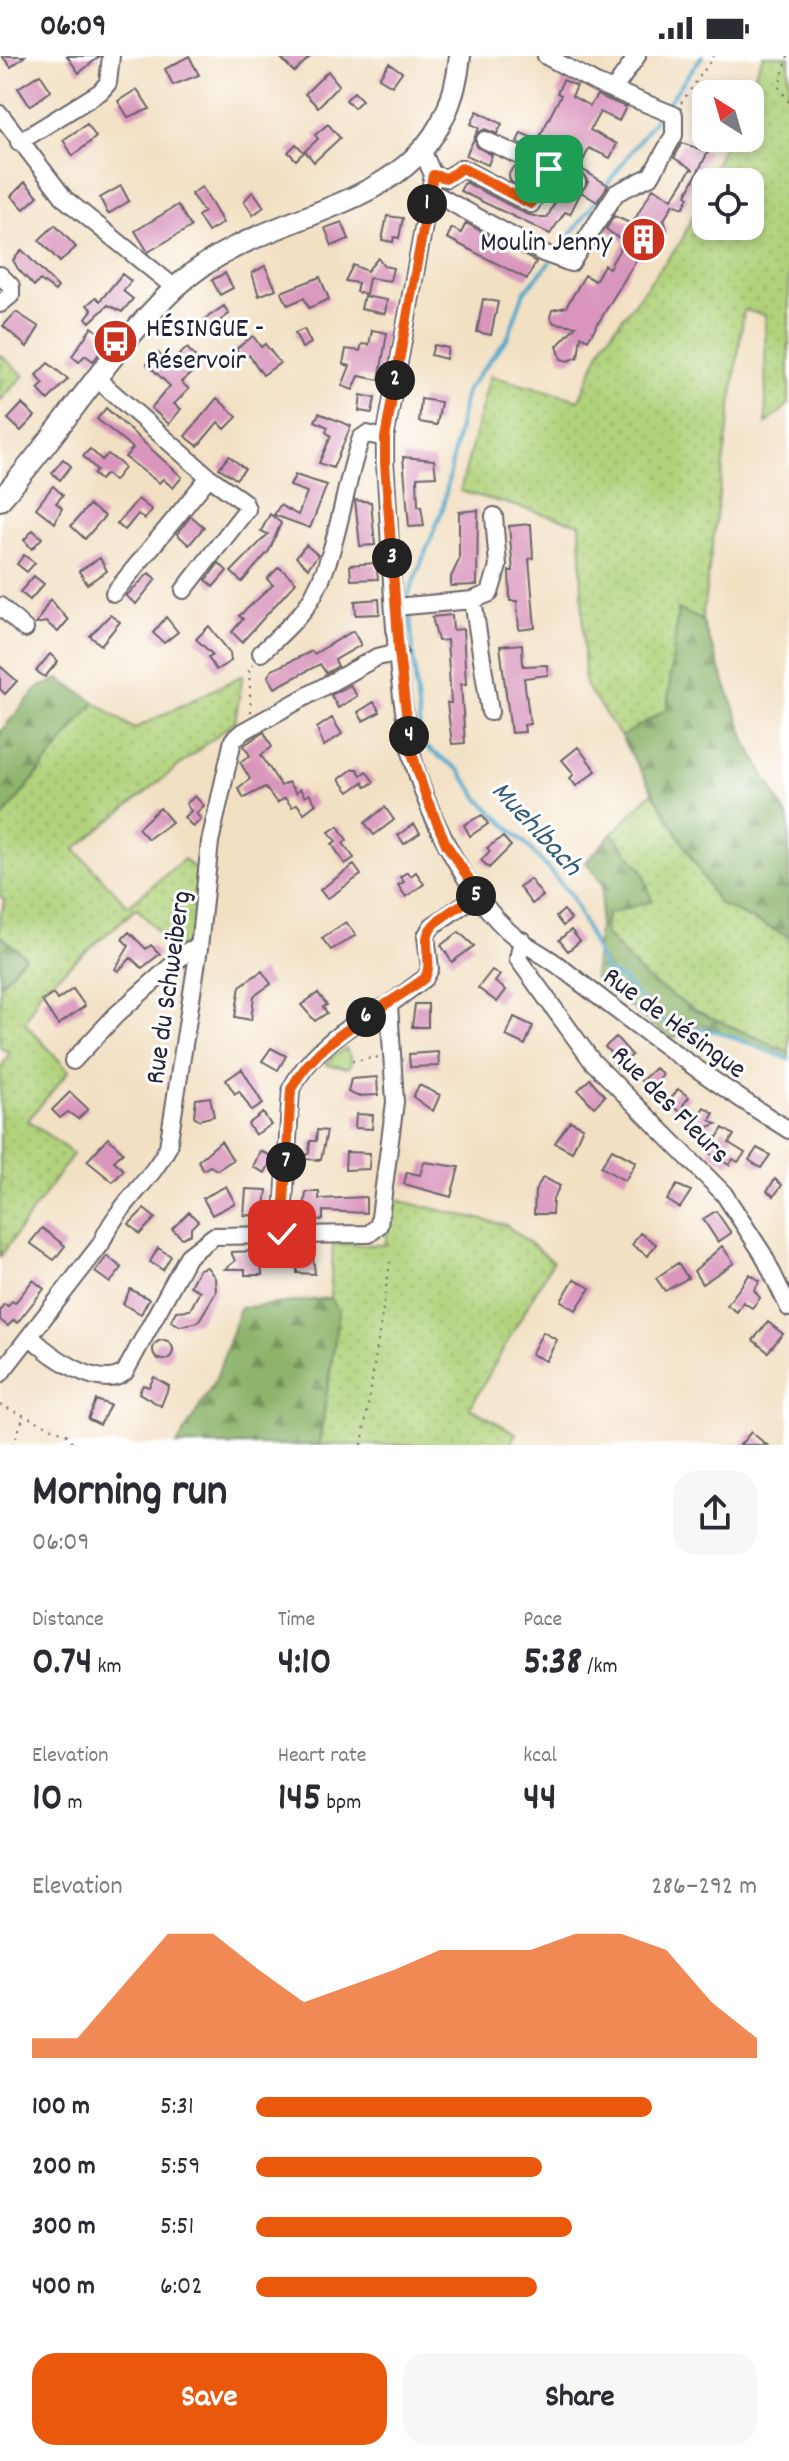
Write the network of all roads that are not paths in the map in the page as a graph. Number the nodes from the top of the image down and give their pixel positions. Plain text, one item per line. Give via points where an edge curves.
1 (111, 56) edge
2 (460, 56) edge
3 (546, 56) edge
4 (637, 56) edge
5 (614, 89) junction
6 (2, 124) edge
7 (485, 140) dead end
8 (19, 142) junction
9 (423, 152) junction
10 (549, 169) junction
11 (433, 175) junction
12 (577, 182) dead end
13 (429, 195) junction
14 (0, 275) edge
15 (175, 288) junction
16 (0, 304) edge
17 (97, 379) junction
18 (385, 438) junction
19 (209, 477) junction
20 (0, 500) edge
21 (494, 516) dead end
22 (184, 590) dead end
23 (114, 593) dead end
24 (473, 600) junction
25 (0, 606) edge
26 (395, 607) junction
27 (25, 629) dead end
28 (399, 652) junction
29 (261, 653) road end
30 (490, 712) dead end
31 (479, 894) junction
32 (522, 940) junction
33 (199, 948) junction
34 (389, 1005) junction
35 (73, 1061) dead end
36 (789, 1130) edge
37 (282, 1234) junction
38 (789, 1308) edge
39 (31, 1337) junction
40 (0, 1374) edge

1 - 8 street via 108,83 100,92
2 - 9 main road via 439,127
3 - 5 street
4 - 5 street
5 - 13 street via 667,111 674,135 651,176 616,193 571,263
6 - 8 street
7 - 10 street
8 - 15 street via 65,199
9 - 11 street
9 - 15 main road via 394,178 246,240
10 - 11 street via 531,204 462,168 447,178
10 - 12 street
11 - 13 street, Rue de Hésingue
13 - 18 street, Rue de Hésingue
14 - 16 street via 11,286 11,295
15 - 17 main road
17 - 19 street
17 - 20 main road
18 - 26 street, Rue de Hésingue
18 - 29 street via 361,438 328,566 307,606
19 - 22 street via 247,509
19 - 23 street
21 - 24 street via 498,566 490,593
24 - 26 street
24 - 30 street
25 - 27 street
26 - 28 street, Rue de Hésingue
28 - 31 street, Rue de Hésingue via 410,747 426,797 446,844
28 - 33 street, Rue du Schweiberg via 377,657 233,740 210,842
31 - 32 street, Rue de Hésingue via 502,926
31 - 34 street via 432,926 426,936 430,969
32 - 36 street, Rue de Hésingue via 709,1080
32 - 38 street, Rue des Fleurs via 518,959 584,1052 724,1194 763,1254
33 - 35 street via 189,950 116,1015
33 - 39 street, Rue du Schweiberg via 168,1147
34 - 37 street via 329,1043 299,1073 291,1089
34 - 37 street via 395,1102 379,1225 369,1234
37 - 39 street via 214,1236 188,1256 125,1372 116,1379 104,1380 45,1350
39 - 40 street, Rue du Schweiberg

